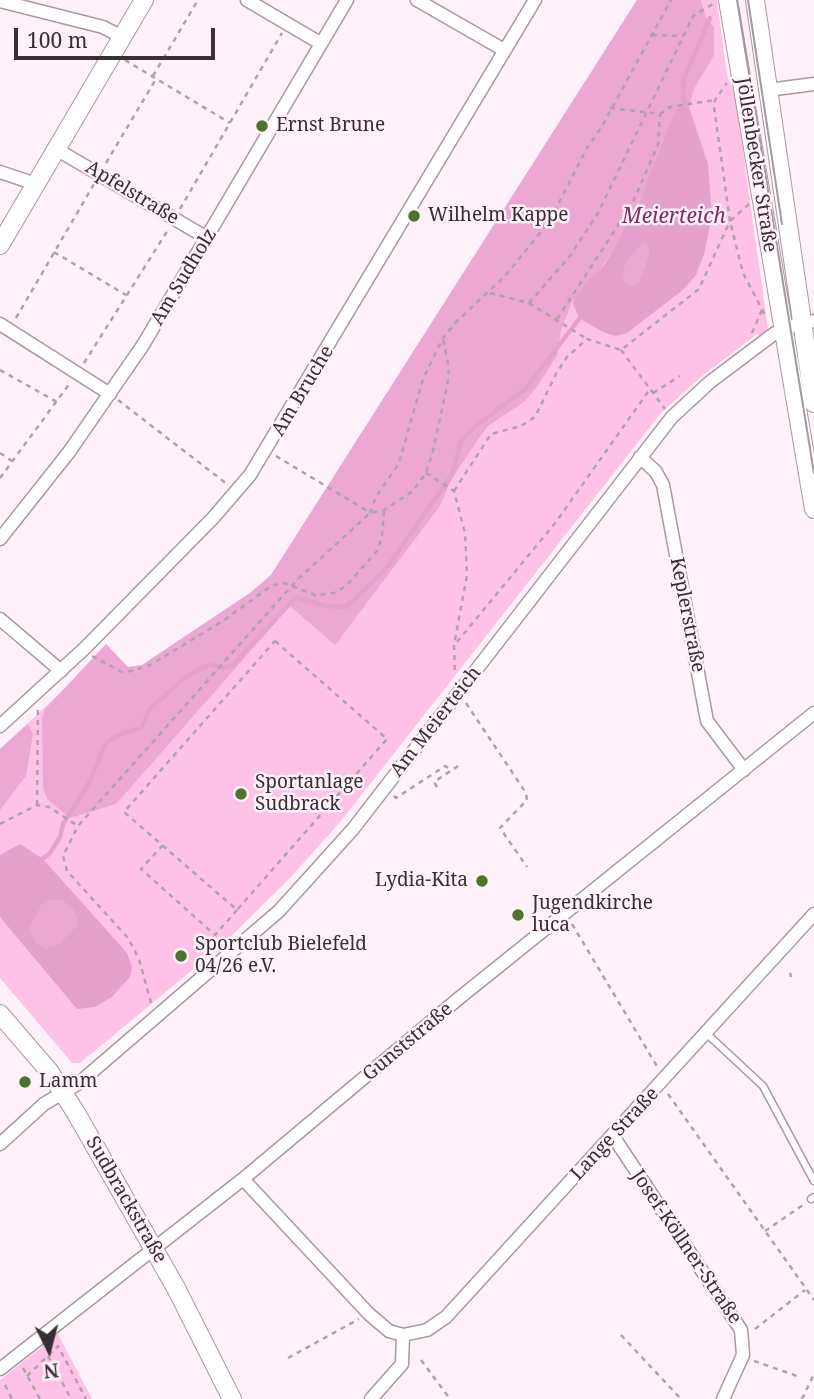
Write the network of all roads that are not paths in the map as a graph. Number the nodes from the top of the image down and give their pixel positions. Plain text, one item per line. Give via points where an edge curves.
1 (144, 0) edge
2 (247, 0) edge
3 (347, 0) edge
4 (417, 0) edge
5 (535, 0) edge
6 (755, 0) edge
7 (0, 1) edge
8 (720, 2) edge
9 (122, 37) junction
10 (320, 43) junction
11 (505, 50) junction
12 (814, 84) edge
13 (768, 90) junction
14 (56, 149) junction
15 (0, 172) edge
16 (36, 184) junction
17 (207, 238) junction
18 (0, 245) edge
19 (807, 322) edge
20 (5, 327) edge
21 (779, 331) junction
22 (110, 394) junction
23 (814, 403) edge
24 (640, 457) junction
25 (814, 509) edge
26 (0, 540) edge
27 (0, 619) edge
28 (61, 671) junction
29 (814, 713) edge
30 (0, 726) edge
31 (744, 770) junction
32 (814, 914) edge
33 (0, 1014) edge
34 (706, 1033) junction
35 (64, 1093) junction
36 (613, 1136) junction
37 (0, 1144) edge
38 (243, 1179) junction
39 (814, 1181) edge
40 (152, 1248) junction
41 (403, 1335) junction
42 (0, 1369) edge
43 (232, 1399) edge
44 (371, 1399) edge
45 (723, 1399) edge

1 - 9 main road
2 - 10 street
3 - 10 street, Am Sudholz
4 - 11 street
5 - 11 street, Am Bruche
6 - 13 main road, Jöllenbecker Straße
7 - 9 street via 103,27
8 - 21 main road, Jöllenbecker Straße
9 - 14 main road
10 - 17 street, Am Sudholz
11 - 28 street, Am Bruche via 267,451 237,492
12 - 13 street
13 - 19 main road, Jöllenbecker Straße
14 - 16 main road
14 - 17 street, Apfelstraße
15 - 16 street
16 - 18 main road
17 - 22 street, Am Sudholz
19 - 21 street
19 - 23 main road, Jöllenbecker Straße
20 - 22 street
21 - 24 street, Am Meierteich via 710,382 672,417
21 - 25 main road, Jöllenbecker Straße
22 - 26 street, Am Sudholz
24 - 31 street, Keplerstraße via 663,485 707,721
24 - 35 street, Am Meierteich via 329,858 279,911
27 - 28 street
28 - 30 street, Am Bruche
29 - 31 street, Gunststraße
31 - 38 street, Gunststraße
32 - 34 street, Lange Straße
33 - 35 main road, Sudbrackstraße
34 - 36 street, Lange Straße
34 - 39 lane via 763,1086
35 - 37 street, Am Meierteich via 44,1104
35 - 40 main road, Sudbrackstraße
36 - 41 street, Lange Straße via 446,1317 427,1330
36 - 45 street, Josef-Köllner-Straße via 731,1310 744,1337 743,1357
38 - 40 street, Gunststraße
38 - 41 street via 369,1314 389,1331
40 - 42 street, Gunststraße
40 - 43 main road, Sudbrackstraße
41 - 44 street via 402,1364

